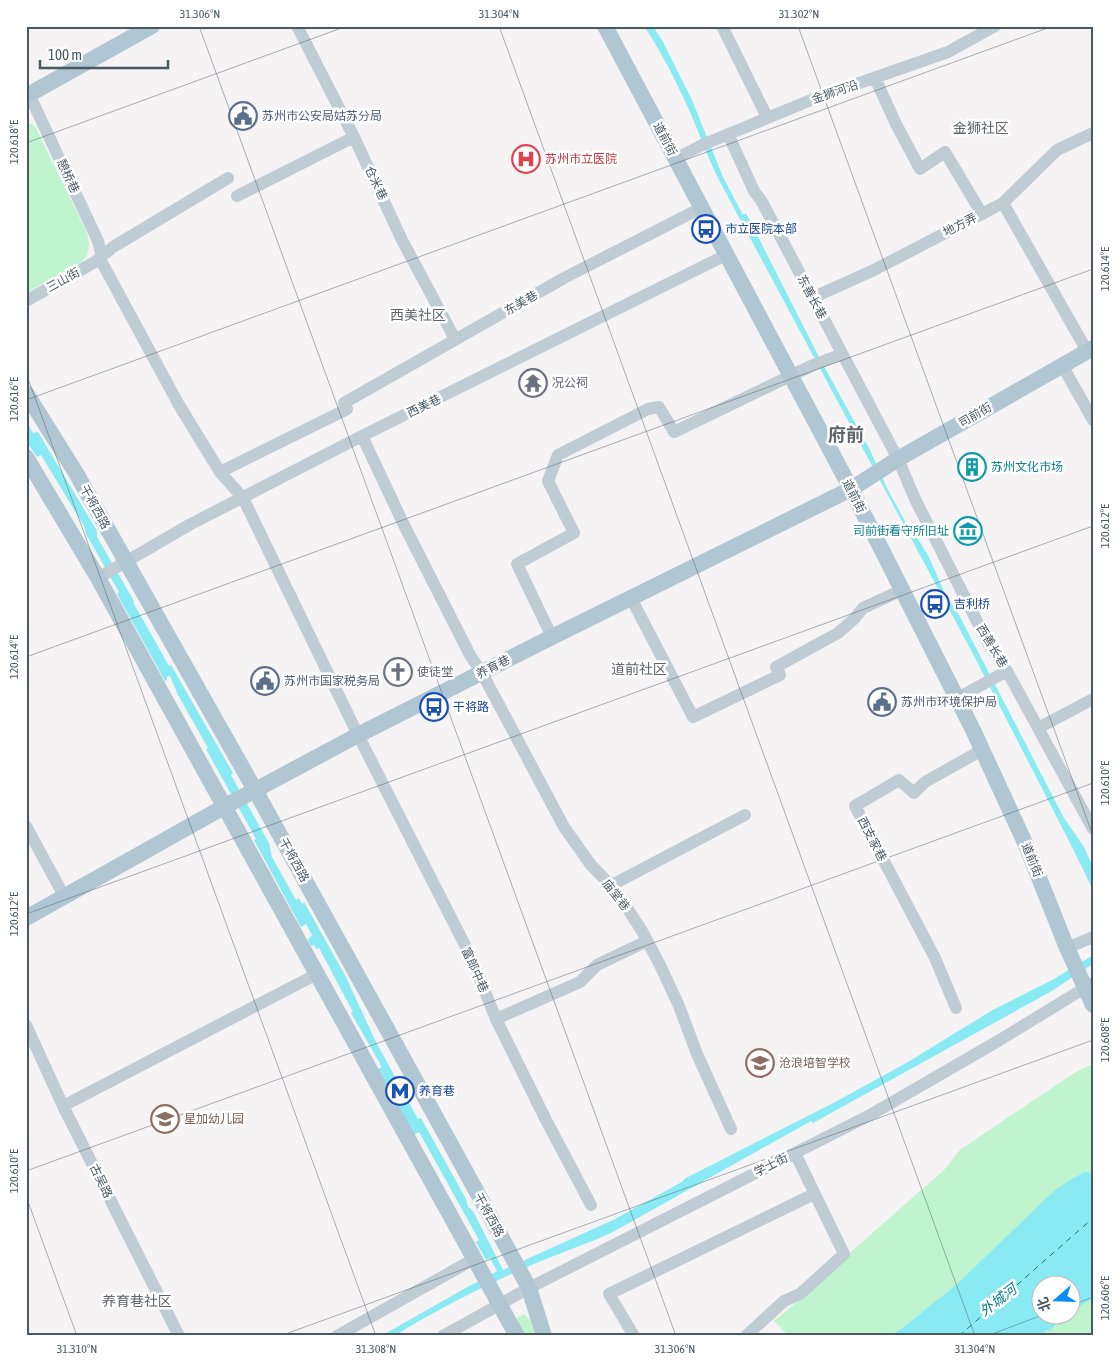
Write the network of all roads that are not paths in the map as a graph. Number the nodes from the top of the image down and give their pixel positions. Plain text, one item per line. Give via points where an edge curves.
1 (132, 26) edge
2 (152, 26) edge
3 (297, 26) edge
4 (605, 26) edge
5 (616, 26) edge
6 (722, 26) edge
7 (995, 26) edge
8 (875, 78) junction
9 (27, 91) edge
10 (768, 117) junction
11 (1093, 133) edge
12 (728, 134) junction
13 (354, 137) junction
14 (680, 156) junction
15 (228, 178) dead end
16 (237, 196) dead end
17 (1003, 203) junction
18 (701, 208) junction
19 (982, 214) junction
20 (726, 256) junction
21 (100, 258) junction
22 (812, 298) junction
23 (26, 301) edge
24 (455, 340) junction
25 (1090, 349) edge
26 (842, 354) junction
27 (1062, 365) junction
28 (801, 372) junction
29 (26, 393) edge
30 (1093, 420) edge
31 (362, 436) junction
32 (26, 457) edge
33 (898, 459) junction
34 (220, 472) junction
35 (866, 479) junction
36 (243, 498) junction
37 (121, 564) junction
38 (101, 576) junction
39 (902, 590) junction
40 (632, 598) junction
41 (552, 637) junction
42 (1007, 671) junction
43 (482, 672) junction
44 (965, 694) junction
45 (1093, 699) edge
46 (1038, 728) junction
47 (358, 735) junction
48 (982, 750) junction
49 (252, 792) junction
50 (228, 805) junction
51 (745, 815) dead end
52 (26, 826) edge
53 (1093, 829) edge
54 (610, 886) junction
55 (64, 896) junction
56 (26, 918) edge
57 (1093, 937) edge
58 (647, 941) junction
59 (1082, 968) edge
60 (316, 974) junction
61 (1093, 1005) edge
62 (956, 1008) dead end
63 (496, 1019) junction
64 (26, 1025) edge
65 (63, 1106) junction
66 (731, 1129) dead end
67 (795, 1153) junction
68 (814, 1194) junction
69 (591, 1205) dead end
70 (474, 1259) junction
71 (529, 1288) junction
72 (498, 1304) junction
73 (179, 1336) edge
74 (336, 1336) edge
75 (443, 1336) edge
76 (517, 1336) edge
77 (544, 1336) edge
78 (634, 1336) edge
79 (746, 1336) edge

1 - 9 main road
2 - 9 main road
3 - 13 street, 仓米巷
4 - 14 main road, 道前街
5 - 14 main road, 道前街
6 - 10 street
7 - 8 street, 金狮河沿 via 948,52
8 - 10 street, 金狮河沿
8 - 19 street via 920,168 945,152
9 - 21 street, 憩桥巷 via 98,241
10 - 12 street, 金狮河沿
11 - 17 street, 地方弄 via 1057,150
12 - 14 street, 金狮河沿
12 - 22 street, 东善长巷 via 754,191
13 - 16 street
13 - 24 street, 仓米巷 via 402,240
14 - 18 main road, 道前街
14 - 28 main road, 道前街
15 - 21 street, 三山街
17 - 19 street, 地方弄
17 - 25 street
18 - 20 main road, 道前街
18 - 24 street, 东美巷 via 564,278
19 - 22 street, 地方弄
20 - 28 main road, 道前街
20 - 31 street, 西美巷
21 - 23 street, 三山街
21 - 34 street, 憩桥巷 via 179,405
22 - 26 street, 东善长巷
24 - 34 street, 东美巷 via 346,406
25 - 27 main road, 司前街
26 - 28 street
26 - 33 street, 东善长巷
27 - 30 street
27 - 33 main road, 司前街
28 - 35 main road, 道前街
28 - 41 street via 674,432 659,407 648,409 558,455 548,481 574,533 517,564
29 - 37 main road, 干将西路 via 76,473
31 - 36 street, 西美巷
31 - 43 street, 庙堂巷 via 470,655
32 - 38 main road
33 - 35 main road, 司前街
33 - 42 street, 西善长巷 via 950,569
34 - 36 street, 憩桥巷
35 - 39 main road, 道前街
35 - 40 main road, 养育巷
35 - 44 main road, 道前街
36 - 37 street, 西美巷
36 - 47 street, 富郎中巷
37 - 38 street, 西美巷
37 - 49 main road, 干将西路
38 - 50 main road
39 - 40 street via 863,608 838,633 776,667 780,675 693,717
39 - 48 main road, 道前街
40 - 41 main road, 养育巷
41 - 43 main road, 养育巷
42 - 44 street
42 - 46 street, 西善长巷
43 - 47 main road, 养育巷
43 - 54 street, 庙堂巷 via 564,827
44 - 59 main road, 道前街 via 1035,841
45 - 46 street
46 - 53 street, 西善长巷
47 - 49 main road, 养育巷
47 - 63 street, 富郎中巷 via 470,957
48 - 59 main road, 道前街
48 - 62 street, 西支家巷 via 925,782 914,793 899,780 855,806 935,958
49 - 50 main road, 养育巷, bridge
49 - 71 main road, 干将西路
50 - 55 main road, 养育巷
50 - 60 main road
51 - 54 street
52 - 55 street
54 - 58 street, 庙堂巷
55 - 56 main road, 养育巷
57 - 59 street, 学士街
58 - 63 street via 597,965 580,982
58 - 66 street, 庙堂巷 via 679,1006
59 - 61 main road, 道前街
59 - 67 street, 学士街 via 872,1114
60 - 65 street
60 - 70 main road
63 - 69 street, 富郎中巷
64 - 65 street, 古吴路
65 - 73 street, 古吴路
67 - 68 street
67 - 71 street, 学士街
68 - 78 street via 609,1294
68 - 79 street via 844,1254
70 - 72 main road
70 - 74 street
71 - 72 street, 学士街
71 - 77 main road, 干将西路
72 - 75 street, 学士街
72 - 76 main road

